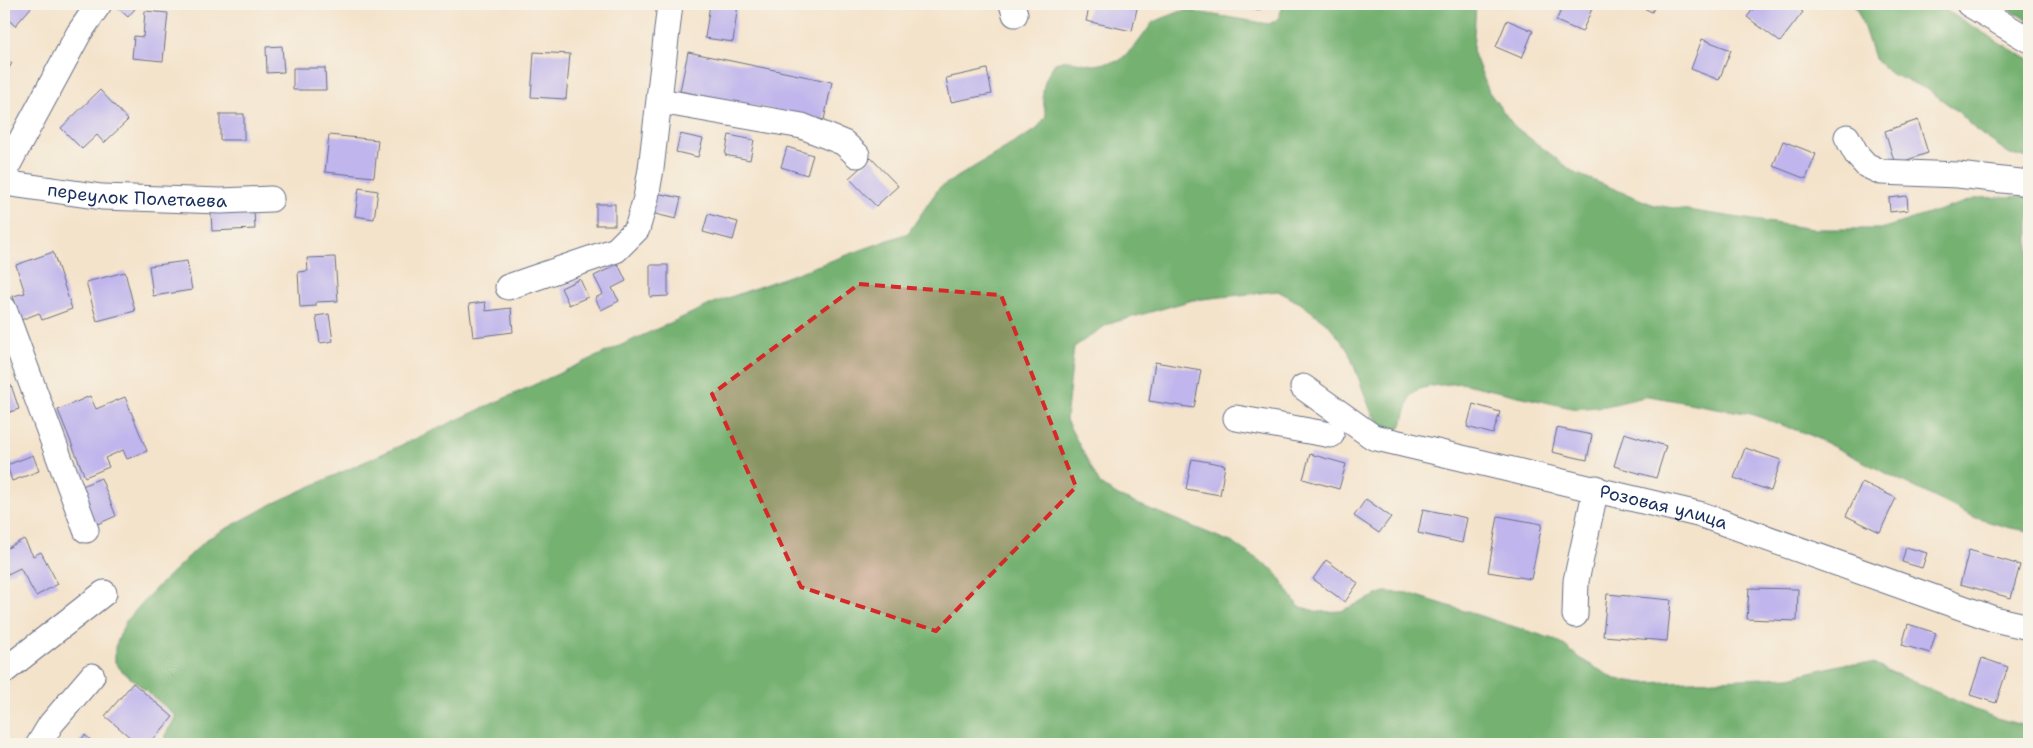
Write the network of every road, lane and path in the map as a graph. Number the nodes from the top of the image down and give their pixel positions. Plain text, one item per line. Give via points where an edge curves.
1 (99, 4) edge
2 (670, 4) edge
3 (1969, 4) edge
4 (2029, 40) edge
5 (660, 101) junction
6 (1847, 137) dead end
7 (857, 155) dead end
8 (4, 172) edge
9 (4, 183) edge
10 (2029, 183) edge
11 (271, 199) dead end
12 (508, 287) dead end
13 (4, 309) edge
14 (1303, 387) dead end
15 (1236, 418) dead end
16 (1331, 435) junction
17 (1373, 437) junction
18 (1278, 444) dead end
19 (1596, 488) junction
20 (86, 530) dead end
21 (104, 593) dead end
22 (1575, 615) dead end
23 (2029, 627) edge
24 (4, 671) edge
25 (92, 676) dead end
26 (39, 744) edge

1 - 8 street via 79,33
2 - 5 street
3 - 4 street
5 - 7 street via 802,126 844,143
5 - 12 street via 648,188 637,228 616,250
6 - 10 street via 1866,165 1881,172 1958,175
9 - 11 street, переулок Полетаева via 102,197 221,201
13 - 20 street
14 - 17 street, Розовая улица
15 - 16 street
16 - 17 street
16 - 18 street
17 - 19 street, Розовая улица
19 - 22 street via 1576,580
19 - 23 street, Розовая улица via 1702,515 1994,619
21 - 24 street
25 - 26 street via 55,718

